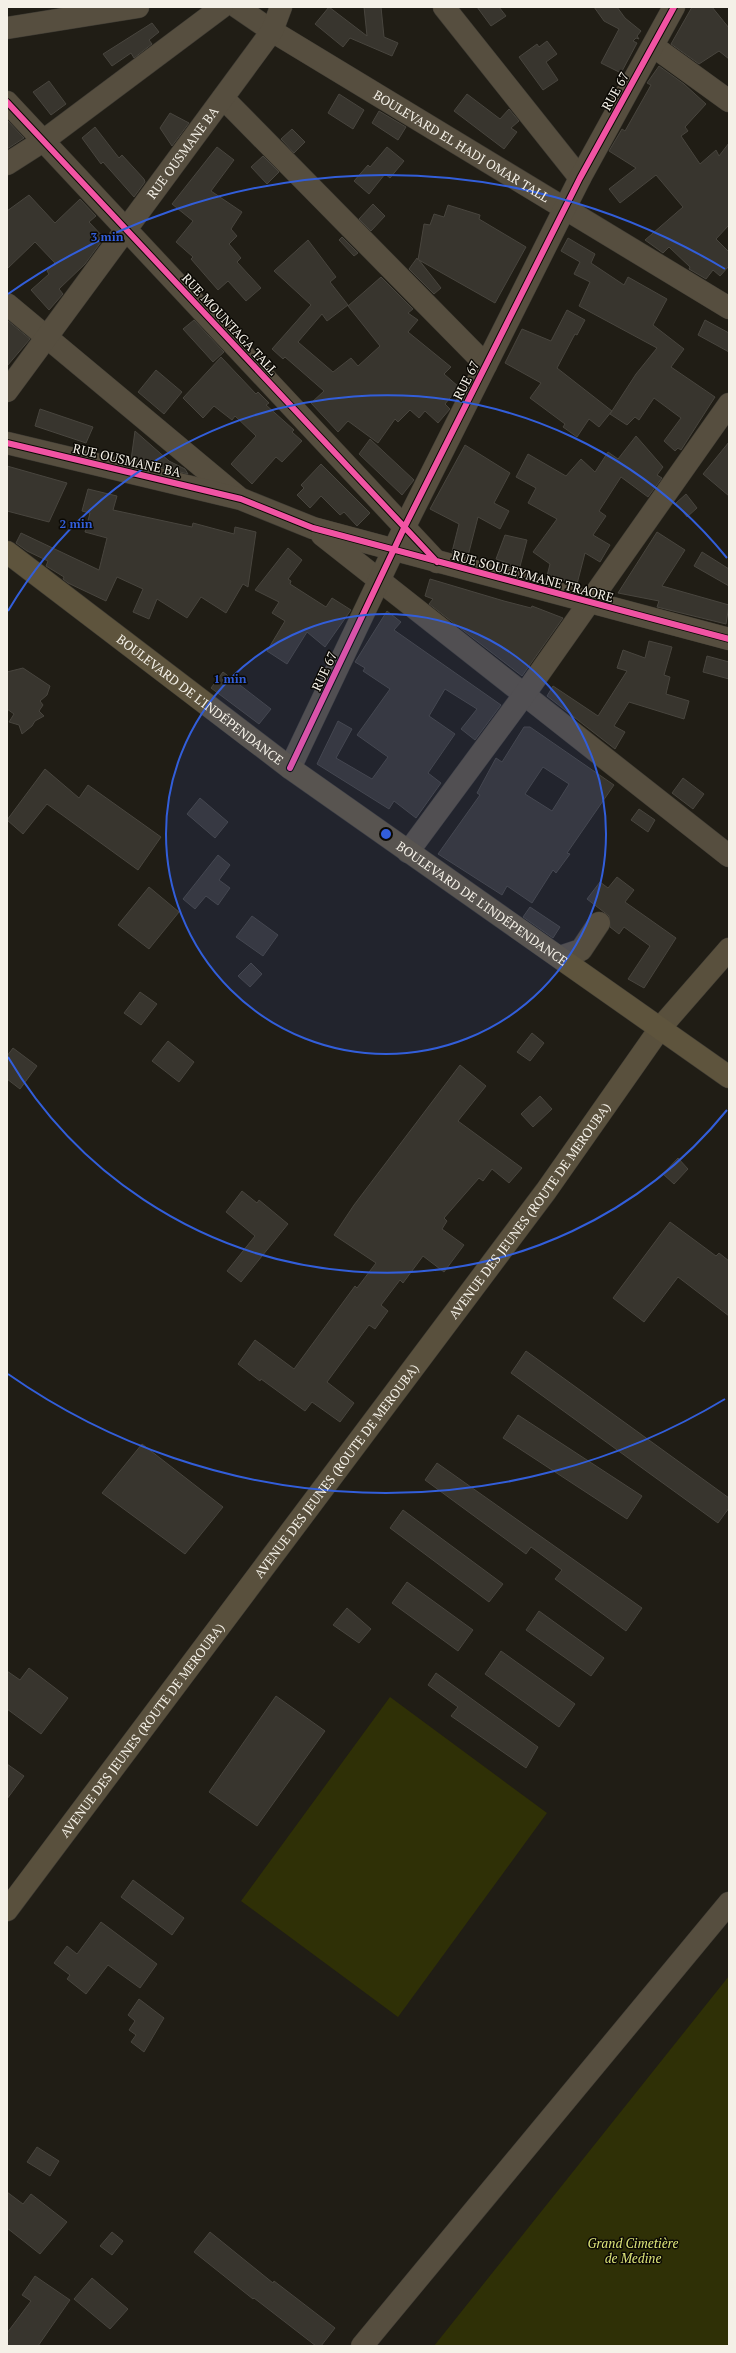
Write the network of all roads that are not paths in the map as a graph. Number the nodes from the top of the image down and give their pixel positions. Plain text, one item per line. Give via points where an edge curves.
1 (138, 7) edge
2 (222, 7) edge
3 (237, 7) edge
4 (281, 7) edge
5 (444, 7) edge
6 (674, 7) edge
7 (7, 28) edge
8 (272, 31) junction
9 (653, 46) junction
10 (222, 98) junction
11 (729, 101) edge
12 (7, 102) edge
13 (43, 141) junction
14 (7, 164) edge
15 (580, 178) junction
16 (565, 208) junction
17 (126, 230) junction
18 (7, 304) edge
19 (729, 308) edge
20 (47, 338) junction
21 (486, 365) junction
22 (7, 391) edge
23 (729, 404) edge
24 (7, 443) edge
25 (241, 499) junction
26 (405, 526) junction
27 (314, 528) junction
28 (393, 551) junction
29 (7, 552) edge
30 (437, 562) junction
31 (379, 580) junction
32 (590, 602) junction
33 (729, 638) edge
34 (524, 695) junction
35 (290, 768) junction
36 (408, 852) junction
37 (729, 856) edge
38 (599, 923) dead end
39 (729, 949) edge
40 (560, 957) junction
41 (661, 1027) junction
42 (729, 1077) edge
43 (729, 1903) edge
44 (7, 1910) edge
45 (362, 2346) edge

1 - 7 street
2 - 13 street
3 - 8 street, BOULEVARD EL HADJ OMAR TALL
4 - 8 street, RUE OUSMANE BA
5 - 15 street
6 - 9 street, RUE 67
8 - 10 street, RUE OUSMANE BA
8 - 16 street, BOULEVARD EL HADJ OMAR TALL
9 - 11 street
9 - 15 street, RUE 67
10 - 17 street, RUE OUSMANE BA
10 - 21 street
12 - 13 street, RUE MOUNTAGA TALL
13 - 14 street
13 - 17 street, RUE MOUNTAGA TALL
15 - 16 street, RUE 67
16 - 19 street, BOULEVARD EL HADJ OMAR TALL
16 - 21 street, RUE 67
17 - 20 street, RUE OUSMANE BA
17 - 26 street, RUE MOUNTAGA TALL
18 - 20 street
20 - 22 street, RUE OUSMANE BA
20 - 25 street
21 - 26 street, RUE 67
23 - 32 street
24 - 25 street, RUE OUSMANE BA
25 - 27 street, RUE SOULEYMANE TRAORE
26 - 28 street, RUE 67
26 - 30 street, RUE MOUNTAGA TALL
27 - 28 street, RUE SOULEYMANE TRAORE
27 - 31 street
28 - 30 street, RUE SOULEYMANE TRAORE
28 - 31 street, RUE 67
29 - 35 highway, BOULEVARD DE L'INDÉPENDANCE
30 - 32 street, RUE SOULEYMANE TRAORE
31 - 34 street
31 - 35 street, RUE 67
32 - 33 street, RUE SOULEYMANE TRAORE
32 - 34 street
34 - 36 street
34 - 37 street
35 - 36 highway, BOULEVARD DE L'INDÉPENDANCE
36 - 40 highway, BOULEVARD DE L'INDÉPENDANCE
38 - 40 street via 581,950
39 - 41 main road, AVENUE DES JEUNES (ROUTE DE MEROUBA)
40 - 41 highway, BOULEVARD DE L'INDÉPENDANCE
41 - 42 highway, BOULEVARD DE L'INDÉPENDANCE
41 - 44 main road, AVENUE DES JEUNES (ROUTE DE MEROUBA) via 546,1191
43 - 45 street

